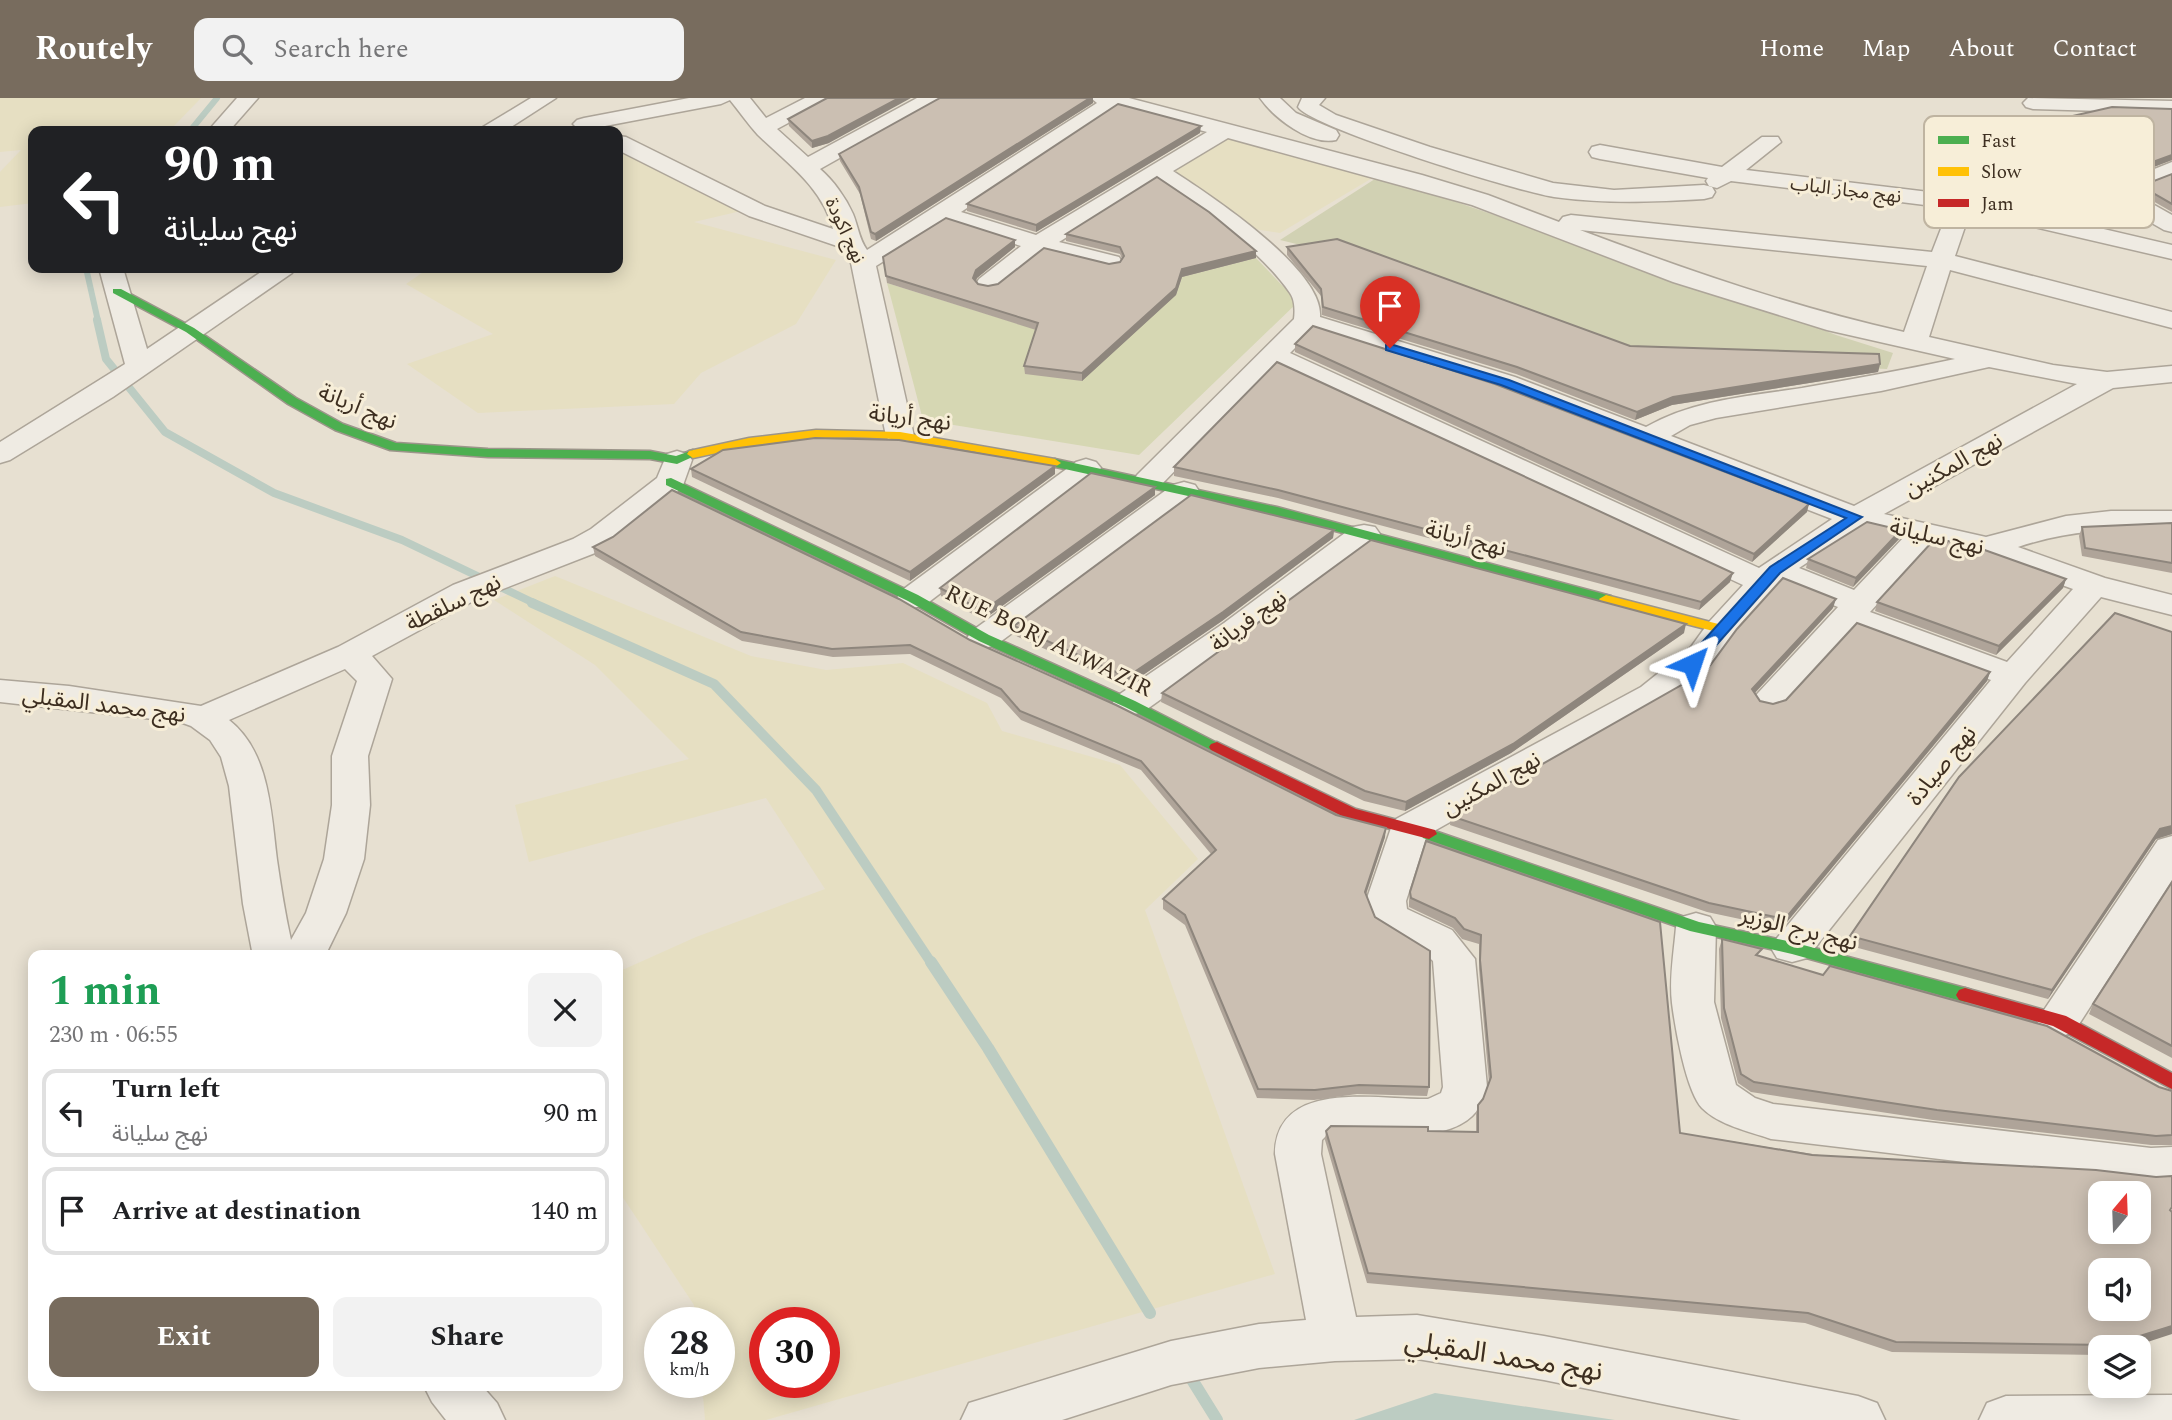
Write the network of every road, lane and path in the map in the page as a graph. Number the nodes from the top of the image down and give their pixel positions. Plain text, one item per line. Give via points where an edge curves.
1 (248, 98) edge
2 (721, 98) edge
3 (739, 98) edge
4 (820, 98) edge
5 (932, 98) edge
6 (1270, 98) edge
7 (1315, 98) edge
8 (545, 99) edge
9 (1111, 99) edge
10 (2034, 103) dead end
11 (2172, 107) edge
12 (223, 126) edge
13 (498, 126) edge
14 (589, 126) edge
15 (595, 126) edge
16 (763, 128) junction
17 (1223, 132) junction
18 (1770, 142) dead end
19 (623, 144) edge
20 (1600, 152) dead end
21 (1456, 161) junction
22 (807, 167) junction
23 (2172, 169) edge
24 (1157, 171) junction
25 (1726, 174) junction
26 (2154, 176) edge
27 (1420, 177) junction
28 (1704, 192) junction
29 (1924, 198) edge
30 (943, 214) junction
31 (2154, 215) edge
32 (1531, 218) junction
33 (2172, 225) edge
34 (1953, 228) edge
35 (2069, 228) edge
36 (1702, 235) junction
37 (849, 242) junction
38 (1039, 244) junction
39 (2172, 252) edge
40 (1941, 260) junction
41 (863, 262) junction
42 (1110, 262) edge
43 (276, 273) edge
44 (1682, 277) junction
45 (114, 279) edge
46 (988, 284) edge
47 (2172, 320) edge
48 (1307, 321) junction
49 (190, 330) junction
50 (1917, 333) junction
51 (1272, 355) junction
52 (1986, 359) junction
53 (139, 366) junction
54 (2172, 372) edge
55 (2107, 380) junction
56 (900, 436) junction
57 (1648, 438) junction
58 (0, 454) edge
59 (1086, 468) junction
60 (674, 471) junction
61 (1148, 481) junction
62 (1184, 491) junction
63 (1856, 517) junction
64 (2172, 520) edge
65 (1926, 532) junction
66 (1364, 534) junction
67 (1987, 547) junction
68 (2034, 562) junction
69 (1769, 576) junction
70 (2172, 583) edge
71 (2094, 585) junction
72 (913, 598) junction
73 (2172, 605) edge
74 (1854, 610) junction
75 (1721, 629) junction
76 (984, 638) junction
77 (350, 654) junction
78 (2013, 676) junction
79 (0, 691) edge
80 (1770, 700) edge
81 (1130, 704) junction
82 (204, 718) junction
83 (1410, 828) junction
84 (2172, 849) edge
85 (1696, 926) junction
86 (1792, 948) junction
87 (273, 950) edge
88 (307, 950) edge
89 (2059, 1021) junction
90 (2172, 1082) edge
91 (2172, 1165) edge
92 (1335, 1339) junction
93 (454, 1391) edge
94 (2172, 1419) edge
95 (478, 1420) edge
96 (988, 1420) edge
97 (1858, 1420) edge
98 (2006, 1420) edge

1 - 12 street
2 - 15 street
3 - 16 street, نهج اكودة
4 - 16 street
5 - 22 street
6 - 27 street via 1289,118
7 - 21 street via 1308,107 1329,120
8 - 13 street
8 - 14 street
9 - 17 street
9 - 30 street
10 - 11 street
16 - 22 street, نهج اكودة
17 - 24 street
17 - 27 street
18 - 25 street
19 - 37 street via 757,211
20 - 25 street, نهج مجاز الباب
21 - 27 street
21 - 28 street via 1583,195
22 - 37 street, نهج اكودة via 831,195
23 - 26 street
24 - 38 street
24 - 48 street via 1260,246 1304,293
25 - 28 street
25 - 29 street, نهج مجاز الباب
27 - 32 street
28 - 36 street via 1710,207
30 - 38 street
30 - 41 street
31 - 33 street
32 - 36 street
32 - 44 street
34 - 40 street
35 - 39 street, نهج مجاز الباب
36 - 40 street
36 - 44 street
37 - 41 street, نهج اكودة
38 - 42 street
38 - 46 street
40 - 47 street
40 - 50 street
41 - 56 street, نهج اكودة
43 - 49 street
44 - 50 street via 1759,299 1810,304
45 - 49 street, نهج أريانة
45 - 53 street
48 - 51 street
48 - 57 street, نهج سليانة via 1505,383
49 - 53 street
49 - 60 street, نهج أريانة via 292,401 372,441 425,450 637,454
50 - 52 street
50 - 54 street
51 - 61 street
51 - 69 street
52 - 55 street
52 - 57 street via 1956,369 1715,410 1681,419
53 - 58 street
54 - 55 street, نهج المكنين
55 - 63 street, نهج المكنين
56 - 59 street, نهج أريانة
56 - 60 street, نهج أريانة via 816,434 749,442 701,451
57 - 63 street, نهج سليانة
59 - 61 street, نهج أريانة
59 - 72 street
60 - 72 street, RUE BORJ ALWAZIR
60 - 77 street, نهج سلقطة via 593,541 465,592
61 - 62 street, نهج أريانة
62 - 66 street, نهج أريانة
62 - 76 street
63 - 65 street, نهج سليانة
63 - 69 street, نهج المكنين
64 - 67 street via 2073,524
65 - 67 street, نهج سليانة
65 - 74 street
66 - 75 street, نهج أريانة
66 - 81 street, نهج فريانة
67 - 68 street, نهج سليانة
68 - 70 street
68 - 71 street, نهج سليانة
69 - 74 street
69 - 75 street, نهج المكنين
71 - 73 street, نهج سليانة
71 - 78 street, نهج صيادة
72 - 76 street, RUE BORJ ALWAZIR
74 - 78 street
74 - 80 street
75 - 83 street, نهج المكنين via 1703,654 1653,694
76 - 81 street, RUE BORJ ALWAZIR
77 - 82 street, نهج سلقطة
77 - 88 street via 375,679 350,756 351,805 344,859 326,913
78 - 86 street, نهج صيادة
79 - 82 street, نهج محمد المقبلي via 142,706
81 - 83 street, RUE BORJ ALWAZIR via 1329,805
82 - 87 street, نهج محمد المقبلي via 223,733 239,757 248,786
83 - 85 street, نهج برج الوزير
83 - 92 street via 1386,910 1405,928 1440,942 1454,959 1465,1087 1460,1104 1449,1112 1329,1115 1312,1119 1301,1131 1298,1154
84 - 89 street
85 - 86 street, نهج برج الوزير
85 - 91 street via 1693,1002 1702,1049 1717,1095 1739,1110 1770,1121
86 - 89 street, نهج برج الوزير
89 - 90 street, نهج برج الوزير
92 - 96 street, نهج محمد المقبلي via 1259,1346 1171,1363
92 - 97 street, نهج محمد المقبلي via 1430,1339
93 - 95 street
94 - 98 street

